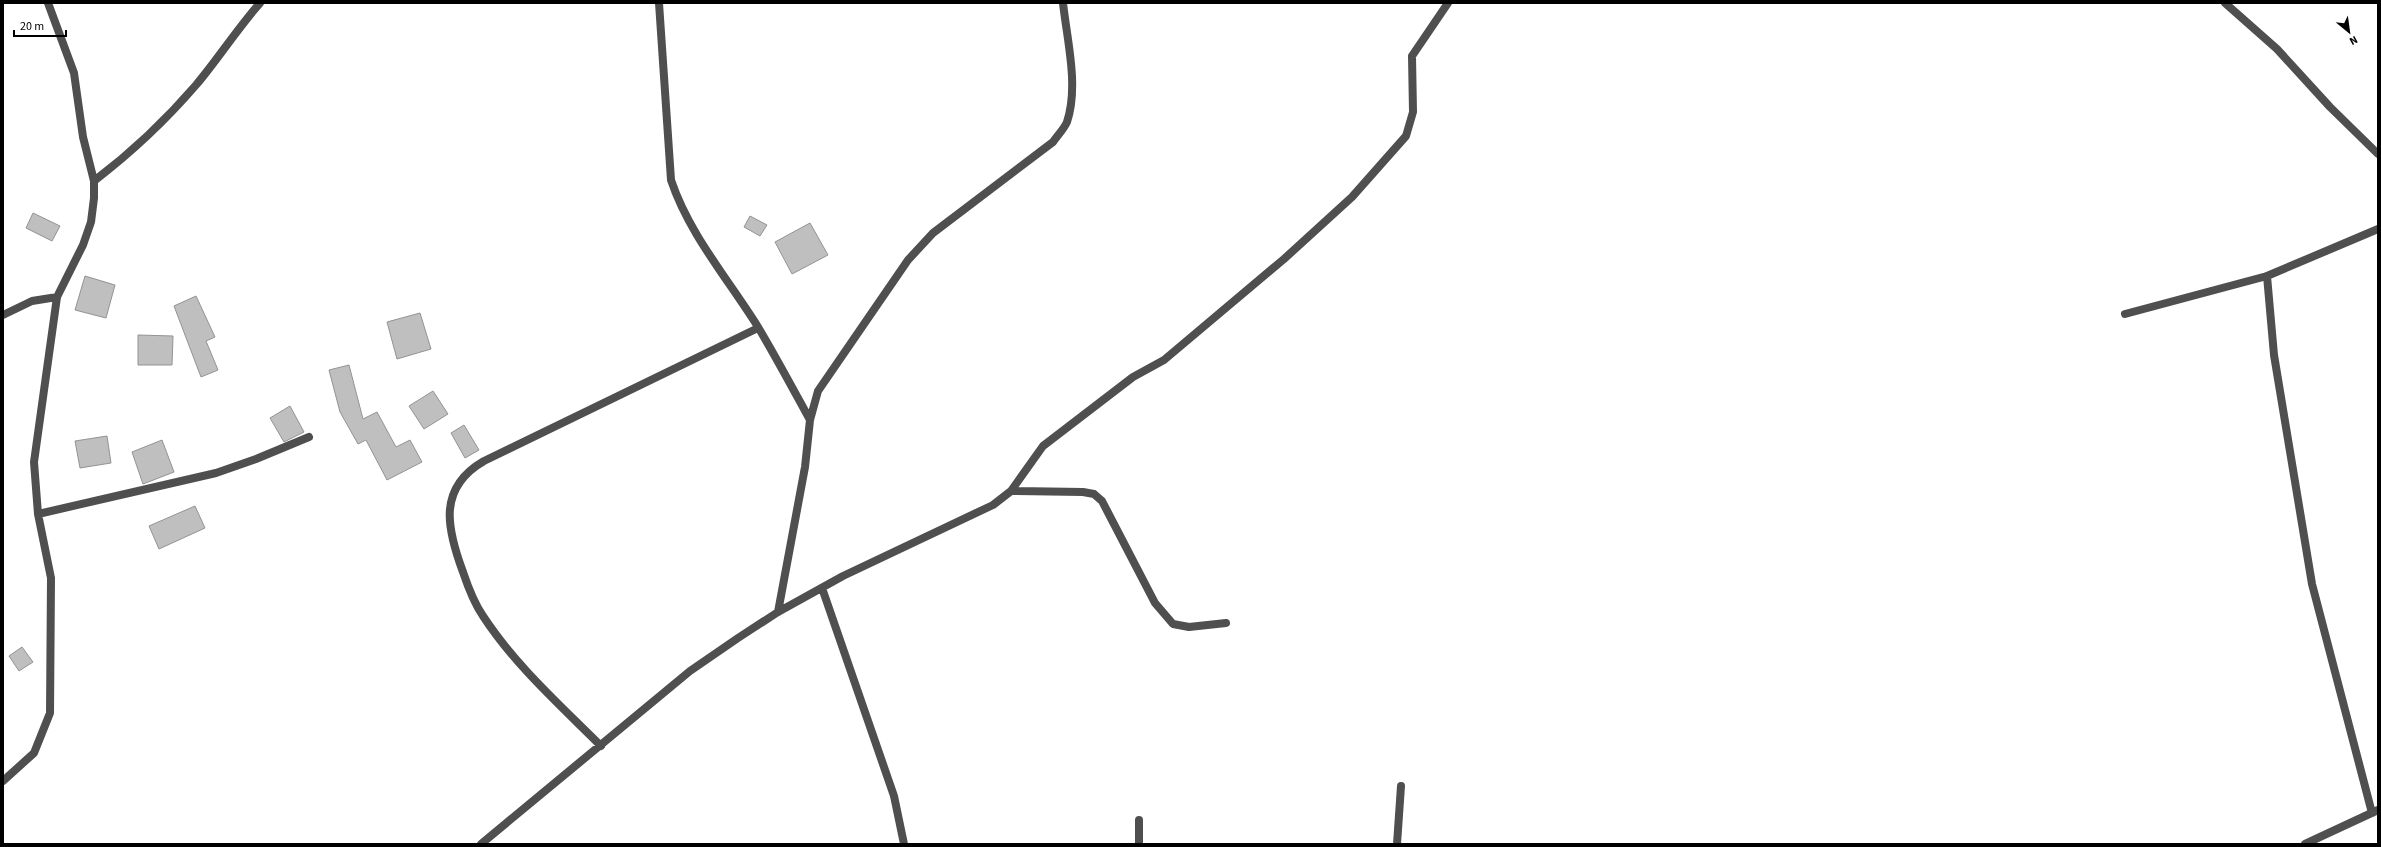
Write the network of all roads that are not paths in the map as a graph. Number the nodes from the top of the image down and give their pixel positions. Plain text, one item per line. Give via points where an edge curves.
1 (48, 3) edge
2 (260, 3) edge
3 (659, 3) edge
4 (1063, 3) edge
5 (1448, 3) edge
6 (2225, 3) edge
7 (2378, 154) edge
8 (94, 181) junction
9 (2378, 229) edge
10 (2267, 276) junction
11 (57, 297) junction
12 (2125, 314) dead end
13 (3, 315) edge
14 (758, 328) junction
15 (810, 420) junction
16 (308, 437) dead end
17 (1011, 491) junction
18 (38, 514) junction
19 (822, 588) junction
20 (778, 612) junction
21 (1226, 623) dead end
22 (600, 746) junction
23 (3, 781) edge
24 (1401, 786) dead end
25 (2375, 812) edge
26 (1139, 820) dead end
27 (2315, 842) edge
28 (481, 844) edge
29 (904, 844) edge
30 (1139, 844) edge
31 (1397, 844) edge
32 (2305, 844) edge

1 - 8 street via 74,73 83,137
2 - 8 street via 197,84 160,124 122,160
3 - 14 street via 671,180 693,229
4 - 15 street via 1071,79 1071,103 1066,123 1053,142 933,233 908,260 818,391
5 - 17 street via 1412,56 1413,112 1406,136 1352,198 1164,360 1133,377 1043,446
6 - 7 street via 2277,49 2330,107
8 - 11 street via 91,222 83,245
9 - 10 street
10 - 12 street
10 - 25 street via 2274,355 2312,584
11 - 13 street via 32,301
11 - 18 street via 34,462
14 - 15 street
14 - 22 street via 484,461 462,478 449,504 448,518 453,545 482,616 522,665
15 - 20 street via 805,467
16 - 18 street via 216,473
17 - 19 street via 993,505
17 - 21 street via 1094,494 1108,510 1155,603 1173,624 1189,627
18 - 23 street via 51,578 50,713 34,753
19 - 20 street
19 - 29 street via 894,796
20 - 22 street via 690,671
22 - 28 street
24 - 31 street
25 - 27 street
26 - 30 street
27 - 32 street

